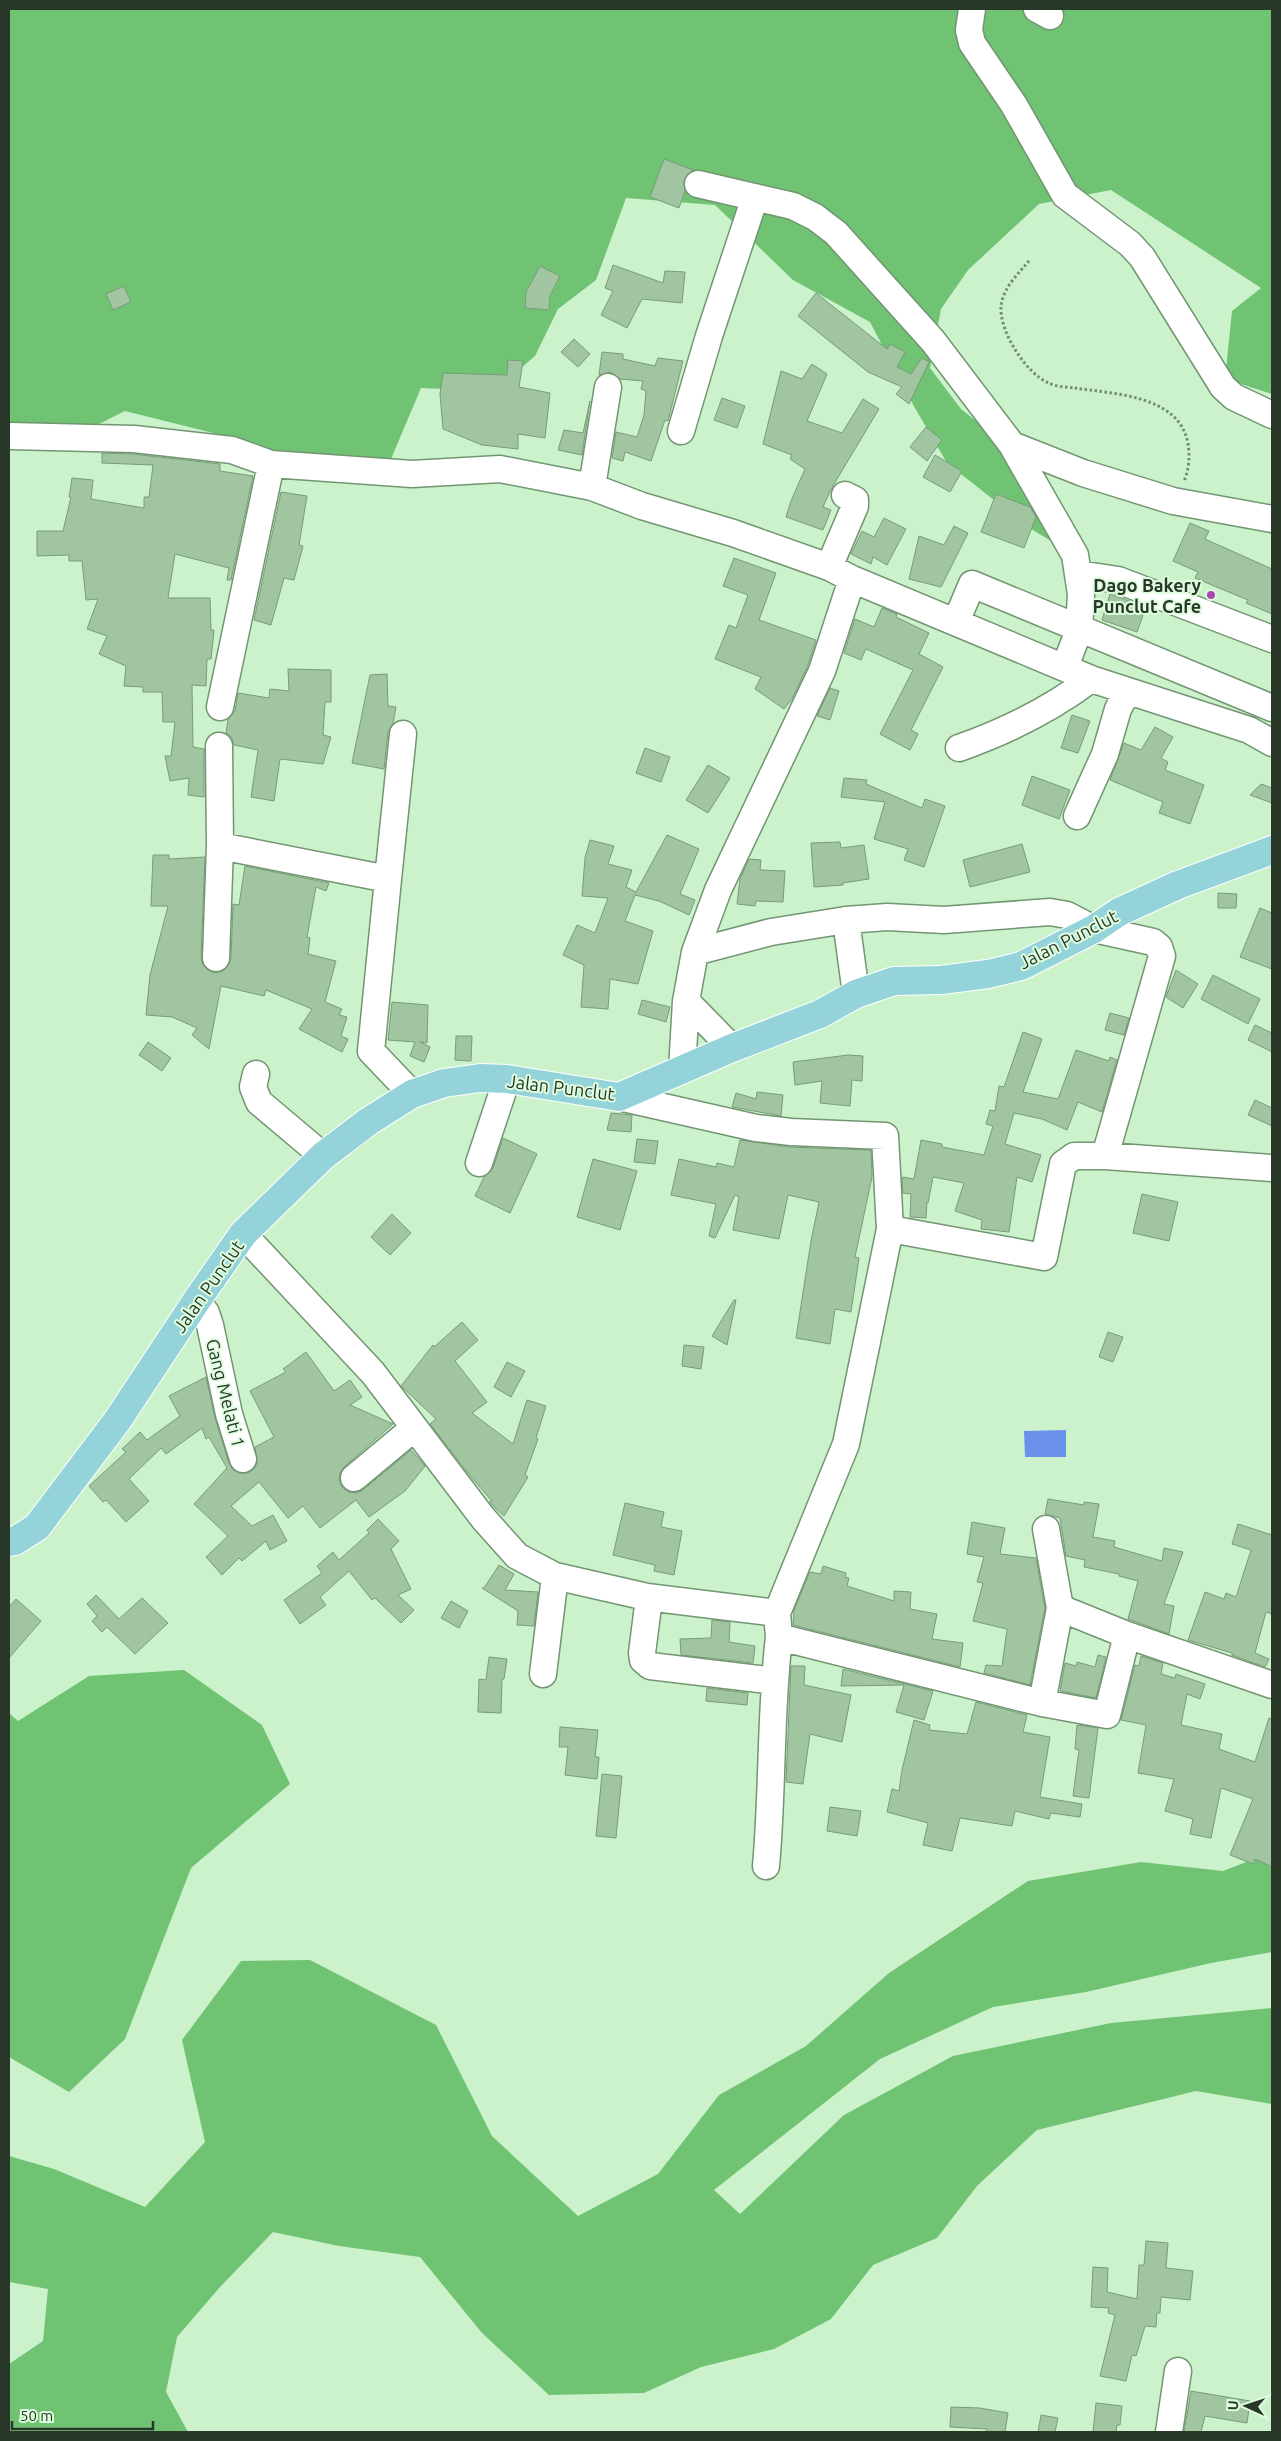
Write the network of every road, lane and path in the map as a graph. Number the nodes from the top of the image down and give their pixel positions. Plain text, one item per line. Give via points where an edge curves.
1 (972, 9) edge
2 (698, 184) dead end
3 (755, 197) junction
4 (1029, 262) dead end
5 (608, 387) dead end
6 (1272, 415) edge
7 (681, 431) dead end
8 (9, 436) edge
9 (1012, 445) junction
10 (271, 464) junction
11 (592, 486) junction
12 (844, 495) dead end
13 (1173, 501) junction
14 (1272, 519) edge
15 (829, 567) junction
16 (1079, 574) junction
17 (852, 579) junction
18 (956, 622) junction
19 (1079, 630) junction
20 (1272, 639) edge
21 (1063, 667) junction
22 (1090, 679) junction
23 (1127, 692) junction
24 (220, 707) dead end
25 (1272, 708) edge
26 (403, 734) dead end
27 (1272, 743) edge
28 (219, 746) dead end
29 (959, 748) dead end
30 (1077, 816) dead end
31 (220, 846) junction
32 (1272, 850) edge
33 (388, 879) junction
34 (846, 920) junction
35 (1094, 929) junction
36 (695, 952) junction
37 (216, 958) dead end
38 (856, 994) junction
39 (686, 1001) junction
40 (732, 1048) junction
41 (682, 1070) junction
42 (256, 1074) dead end
43 (507, 1079) junction
44 (412, 1094) junction
45 (619, 1097) junction
46 (323, 1156) junction
47 (1105, 1156) junction
48 (478, 1163) dead end
49 (1272, 1168) edge
50 (890, 1229) junction
51 (243, 1234) junction
52 (197, 1300) junction
53 (414, 1428) junction
54 (243, 1459) dead end
55 (354, 1478) dead end
56 (1046, 1529) dead end
57 (9, 1542) edge
58 (555, 1576) junction
59 (646, 1597) junction
60 (1060, 1608) junction
61 (778, 1625) junction
62 (1127, 1634) junction
63 (543, 1674) dead end
64 (1270, 1679) edge
65 (775, 1681) junction
66 (1042, 1703) junction
67 (766, 1866) dead end
68 (1178, 2371) dead end
69 (1169, 2432) edge

1 - 6 street via 969,30 972,43 1014,105 1065,195 1130,244 1142,257 1224,387 1234,397
2 - 3 street
3 - 7 street via 708,336
3 - 9 street via 793,206 815,217 836,234 933,341
4 - 13 path via 1007,288 1001,306 1005,330 1015,351 1037,376 1049,384 1131,397 1164,408 1176,418 1187,433 1190,453 1186,477
5 - 11 street
8 - 10 street via 181,443 232,450
9 - 13 street
9 - 16 street via 1075,554
10 - 11 street via 412,474 500,468
10 - 24 street
11 - 15 street via 642,506 733,532
12 - 15 street via 855,500 855,506
13 - 14 street
15 - 17 street
16 - 19 street
16 - 20 street via 1118,580
17 - 18 street
17 - 36 street via 822,671 718,890
18 - 19 street via 972,584
18 - 21 street
19 - 21 street
19 - 25 street
21 - 22 street
22 - 23 street
22 - 29 street via 1055,705 997,734
23 - 27 street via 1249,730
23 - 30 street via 1118,708 1105,754
26 - 33 street
28 - 31 street
31 - 33 street
31 - 37 street
32 - 35 main road, Jalan Punclut via 1178,885 1119,912
33 - 44 street via 371,1051
34 - 35 street via 887,917 944,920 1050,912 1067,915
34 - 36 street via 779,930
34 - 38 street
35 - 38 main road, Jalan Punclut via 1021,966 941,980 894,981
35 - 47 street via 1153,942 1162,956
36 - 39 street
38 - 40 main road, Jalan Punclut via 820,1014
39 - 40 street
39 - 41 street
40 - 41 main road, Jalan Punclut
41 - 45 main road, Jalan Punclut
42 - 46 street via 253,1087 259,1102
43 - 44 main road, Jalan Punclut via 480,1078 444,1083
43 - 45 main road, Jalan Punclut
43 - 48 street
44 - 46 main road, Jalan Punclut
45 - 50 street via 756,1128 885,1136
46 - 51 main road, Jalan Punclut
47 - 49 street
47 - 50 street via 1074,1156 1063,1164 1044,1257
50 - 61 street via 846,1444
51 - 52 main road, Jalan Punclut
51 - 53 street via 373,1373
52 - 54 street, Gang Melati 1 via 210,1325 228,1414
52 - 57 main road, Jalan Punclut via 117,1421 37,1527
53 - 55 street
53 - 58 street via 517,1556
56 - 60 street
58 - 59 street
58 - 63 street
59 - 61 street
59 - 65 street via 648,1606 642,1653 643,1660 650,1666
60 - 62 street
60 - 66 street
61 - 65 street
61 - 66 street
62 - 64 street
62 - 66 street via 1106,1715
65 - 67 street
68 - 69 street

